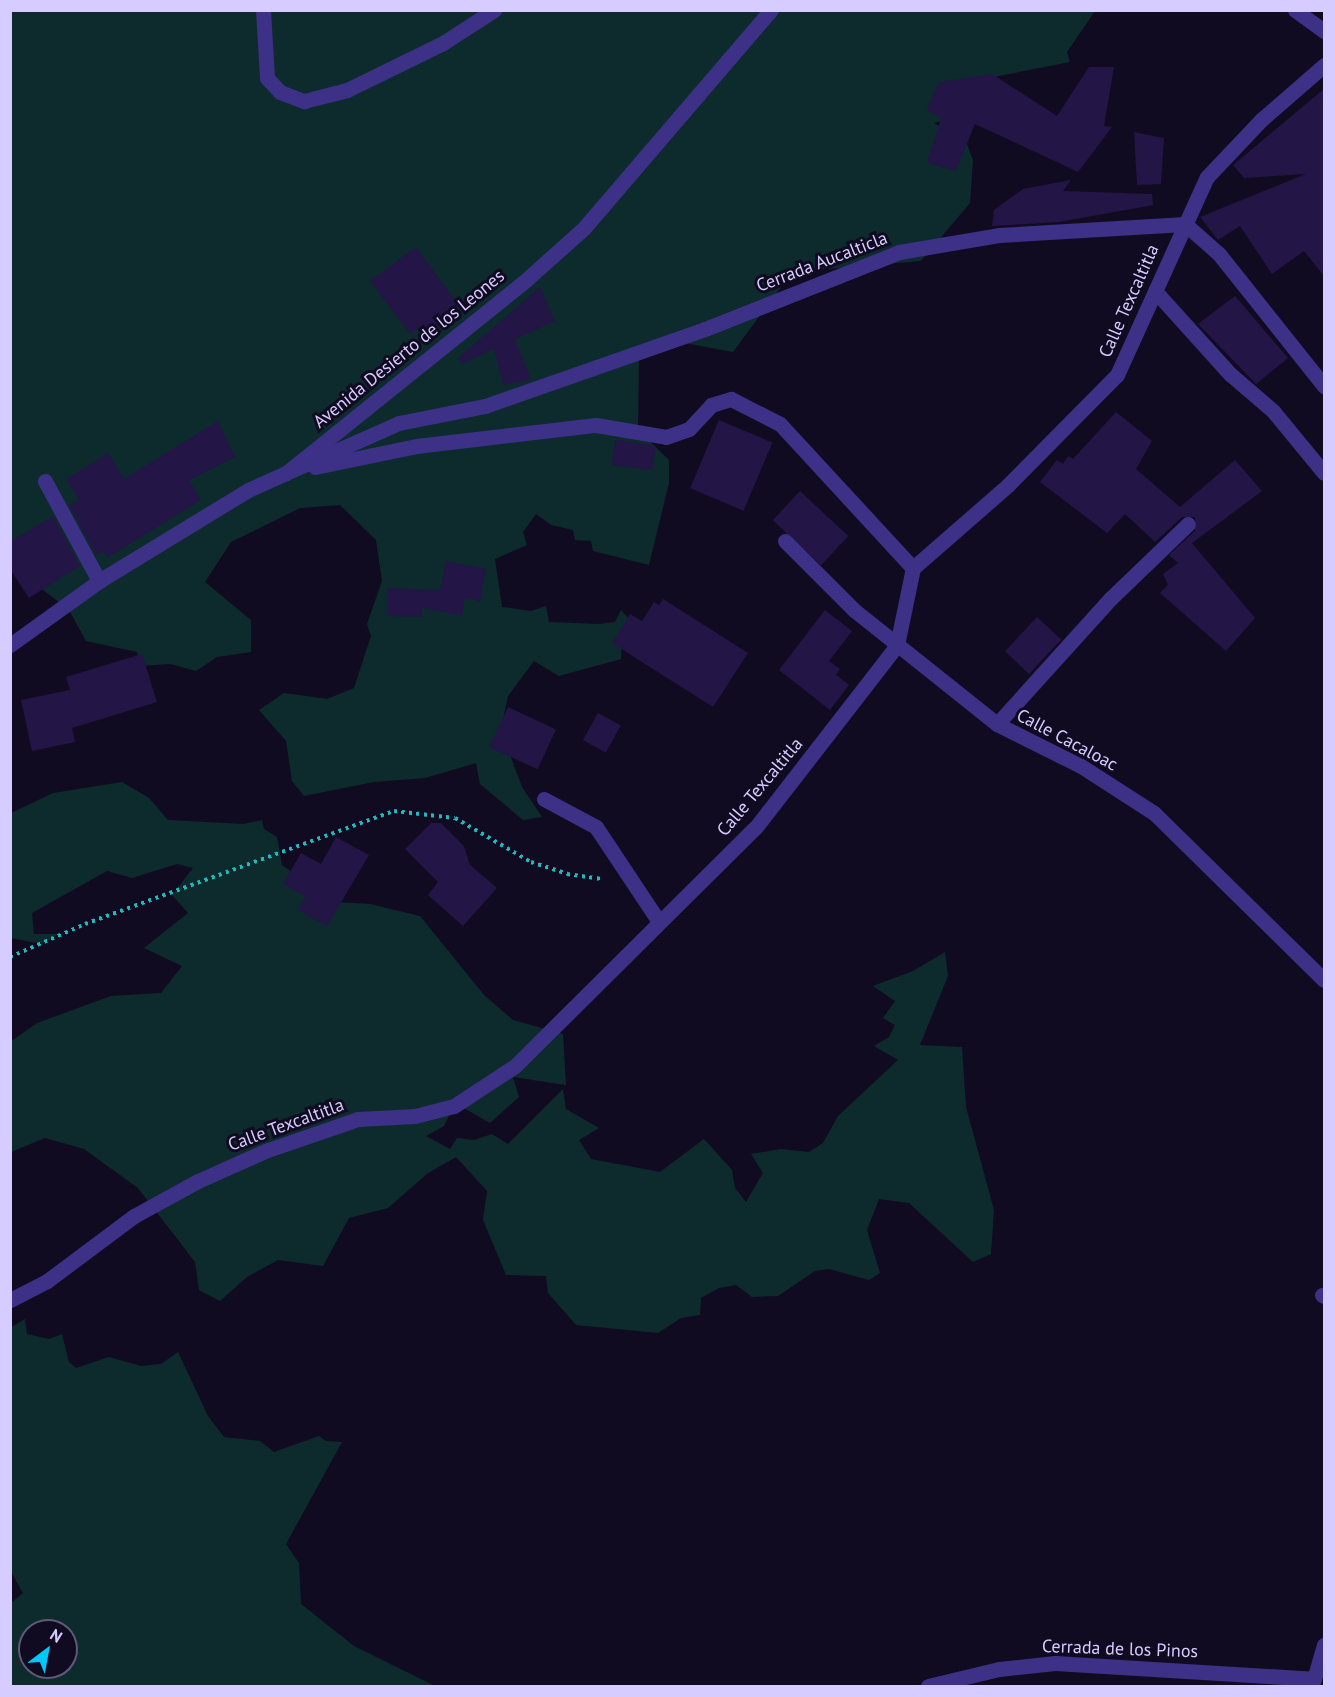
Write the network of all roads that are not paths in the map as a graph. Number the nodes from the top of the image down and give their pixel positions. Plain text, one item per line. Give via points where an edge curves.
1 (263, 10) edge
2 (494, 10) edge
3 (771, 10) edge
4 (1295, 10) edge
5 (1324, 31) edge
6 (1324, 65) edge
7 (1185, 225) junction
8 (1155, 291) junction
9 (1324, 386) edge
10 (1324, 473) edge
11 (286, 474) junction
12 (45, 481) dead end
13 (1188, 524) dead end
14 (785, 541) dead end
15 (913, 568) junction
16 (99, 581) junction
17 (10, 645) edge
18 (897, 645) junction
19 (997, 724) junction
20 (544, 799) dead end
21 (659, 922) junction
22 (1322, 972) edge
23 (10, 1300) edge
24 (1324, 1645) edge
25 (1313, 1683) edge
26 (928, 1686) edge

1 - 2 street via 267,78 280,92 304,101 347,90 443,43
3 - 11 street, Avenida Desierto de los Leones via 584,228
4 - 5 street
6 - 7 street, Calle Texcaltitla via 1222,158 1207,177
7 - 8 street, Calle Texcaltitla
7 - 9 street via 1219,254
7 - 11 street, Cerrada Aucalticla via 999,235 899,252 705,329 485,406 399,423
8 - 10 street via 1230,374 1273,411
8 - 15 street, Calle Texcaltitla via 1117,375 1008,485
11 - 15 street via 416,446 596,425 666,437 689,429 711,405 731,399 780,424
11 - 16 street, Avenida Desierto de los Leones via 248,490
12 - 16 street
13 - 19 street via 1110,599
14 - 18 street, Calle Cacaloac
15 - 18 street, Calle Texcaltitla
16 - 17 street, Avenida Desierto de los Leones
18 - 19 street, Calle Cacaloac
18 - 21 street, Calle Texcaltitla via 756,827
19 - 22 street, Calle Cacaloac via 1081,766 1154,813
20 - 21 street via 596,827
21 - 23 street, Calle Texcaltitla via 515,1066 454,1106 415,1116 358,1119 246,1159 134,1216 47,1281
24 - 25 street
25 - 26 street, Cerrada de los Pinos via 1055,1663 999,1669

